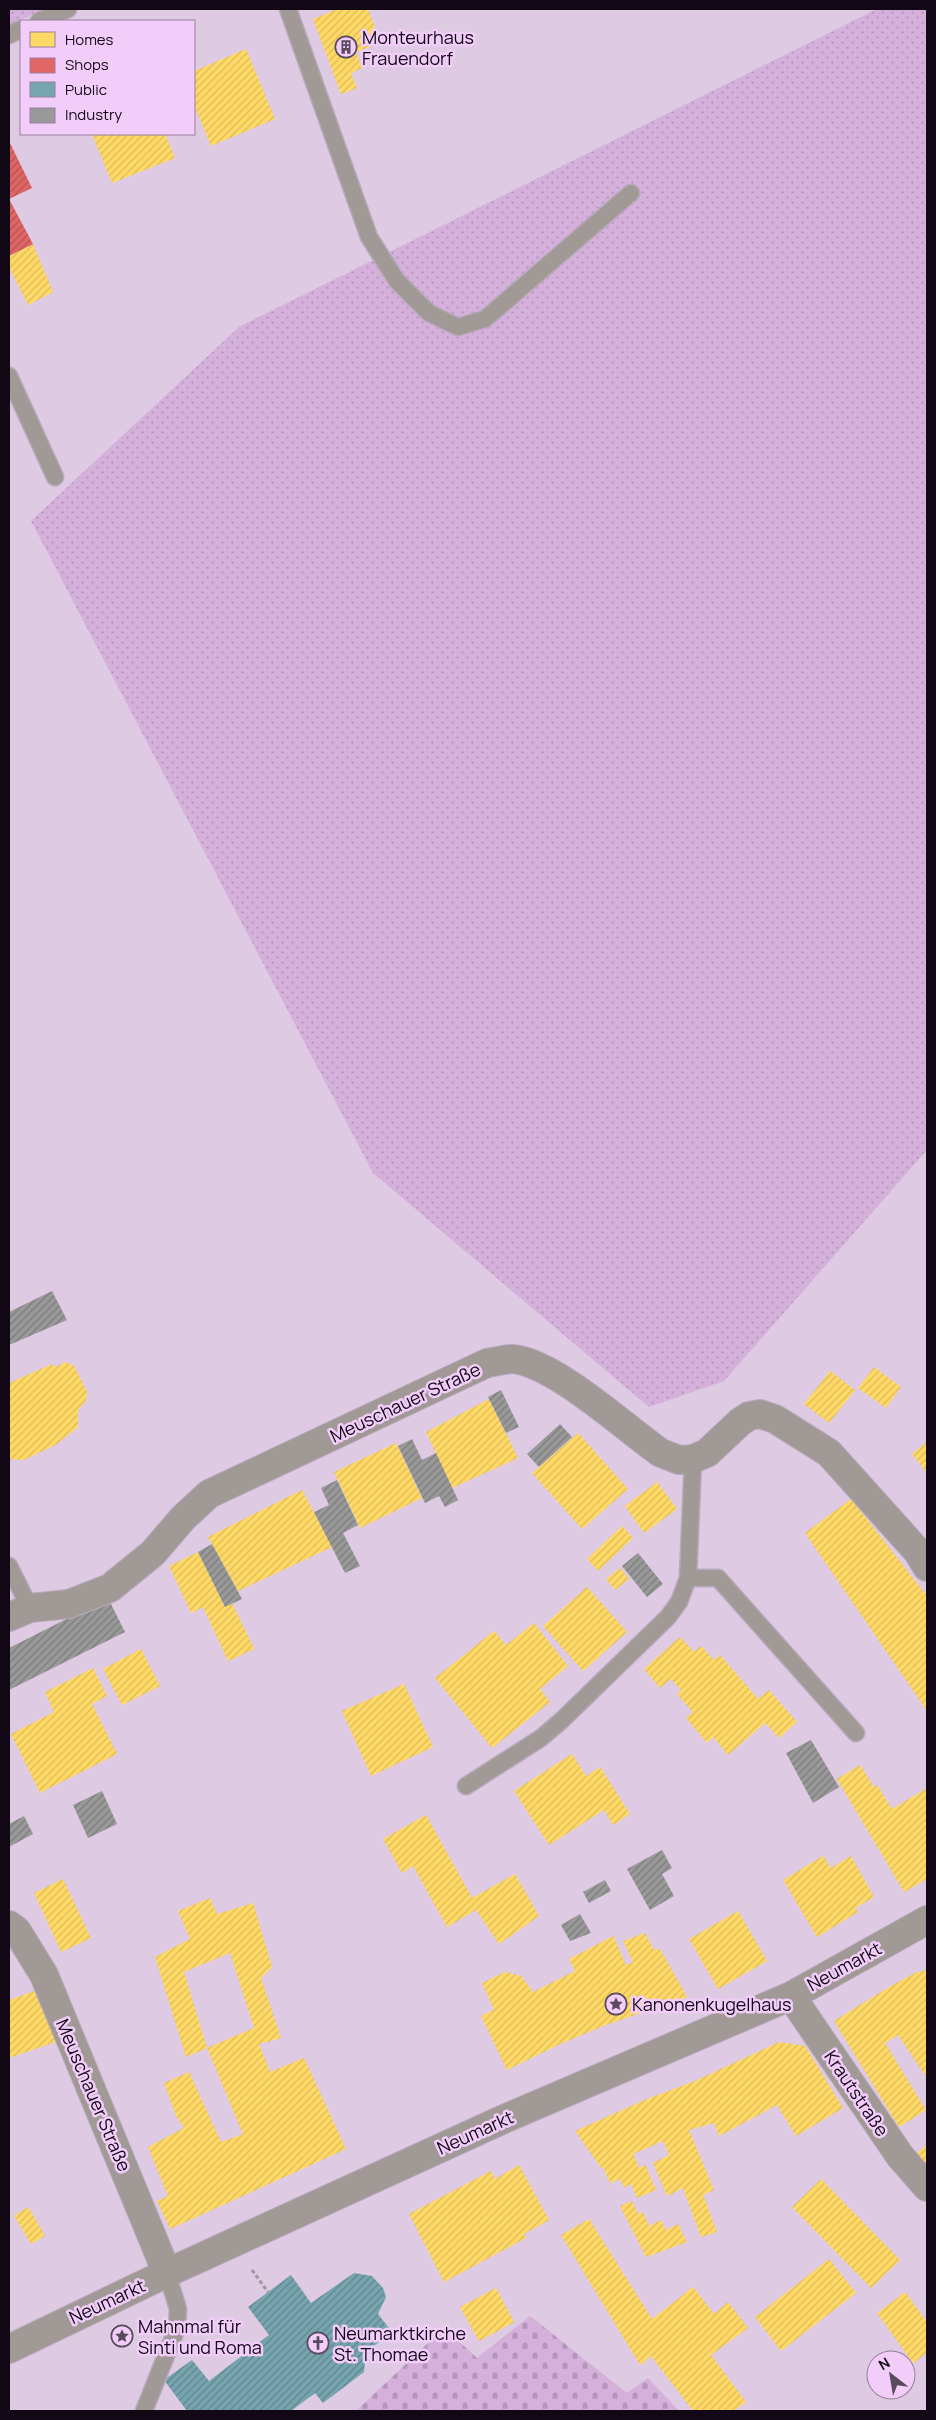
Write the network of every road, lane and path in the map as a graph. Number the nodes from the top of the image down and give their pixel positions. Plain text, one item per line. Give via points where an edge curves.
1 (68, 9) edge
2 (288, 9) edge
3 (41, 20) edge
4 (20, 30) edge
5 (9, 36) edge
6 (631, 193) dead end
7 (9, 376) edge
8 (54, 477) dead end
9 (693, 1459) junction
10 (9, 1566) edge
11 (927, 1567) edge
12 (688, 1578) junction
13 (19, 1612) edge
14 (856, 1733) dead end
15 (466, 1786) dead end
16 (927, 1920) edge
17 (9, 1925) edge
18 (791, 1996) junction
19 (927, 2186) edge
20 (167, 2273) junction
21 (15, 2345) edge
22 (144, 2411) edge

1 - 3 lane
2 - 6 lane via 369,238 397,281 429,313 458,327 485,319
4 - 5 lane
7 - 8 lane
9 - 11 street via 707,1453 749,1416 760,1414 775,1419 829,1453 918,1552
9 - 12 lane
9 - 13 street, Meuschauer Straße via 679,1460 661,1453 557,1377 532,1364 512,1359 486,1363 209,1494 153,1553 110,1588 69,1604
10 - 13 lane
12 - 14 lane via 718,1578
12 - 15 lane via 679,1602 668,1616 562,1720 541,1738
16 - 18 street, Neumarkt
17 - 20 street, Meuschauer Straße via 17,1931 44,1975
18 - 19 street, Krautstraße via 900,2156
18 - 20 street, Neumarkt via 504,2119
20 - 21 street, Neumarkt
20 - 22 lane via 178,2309 176,2328

